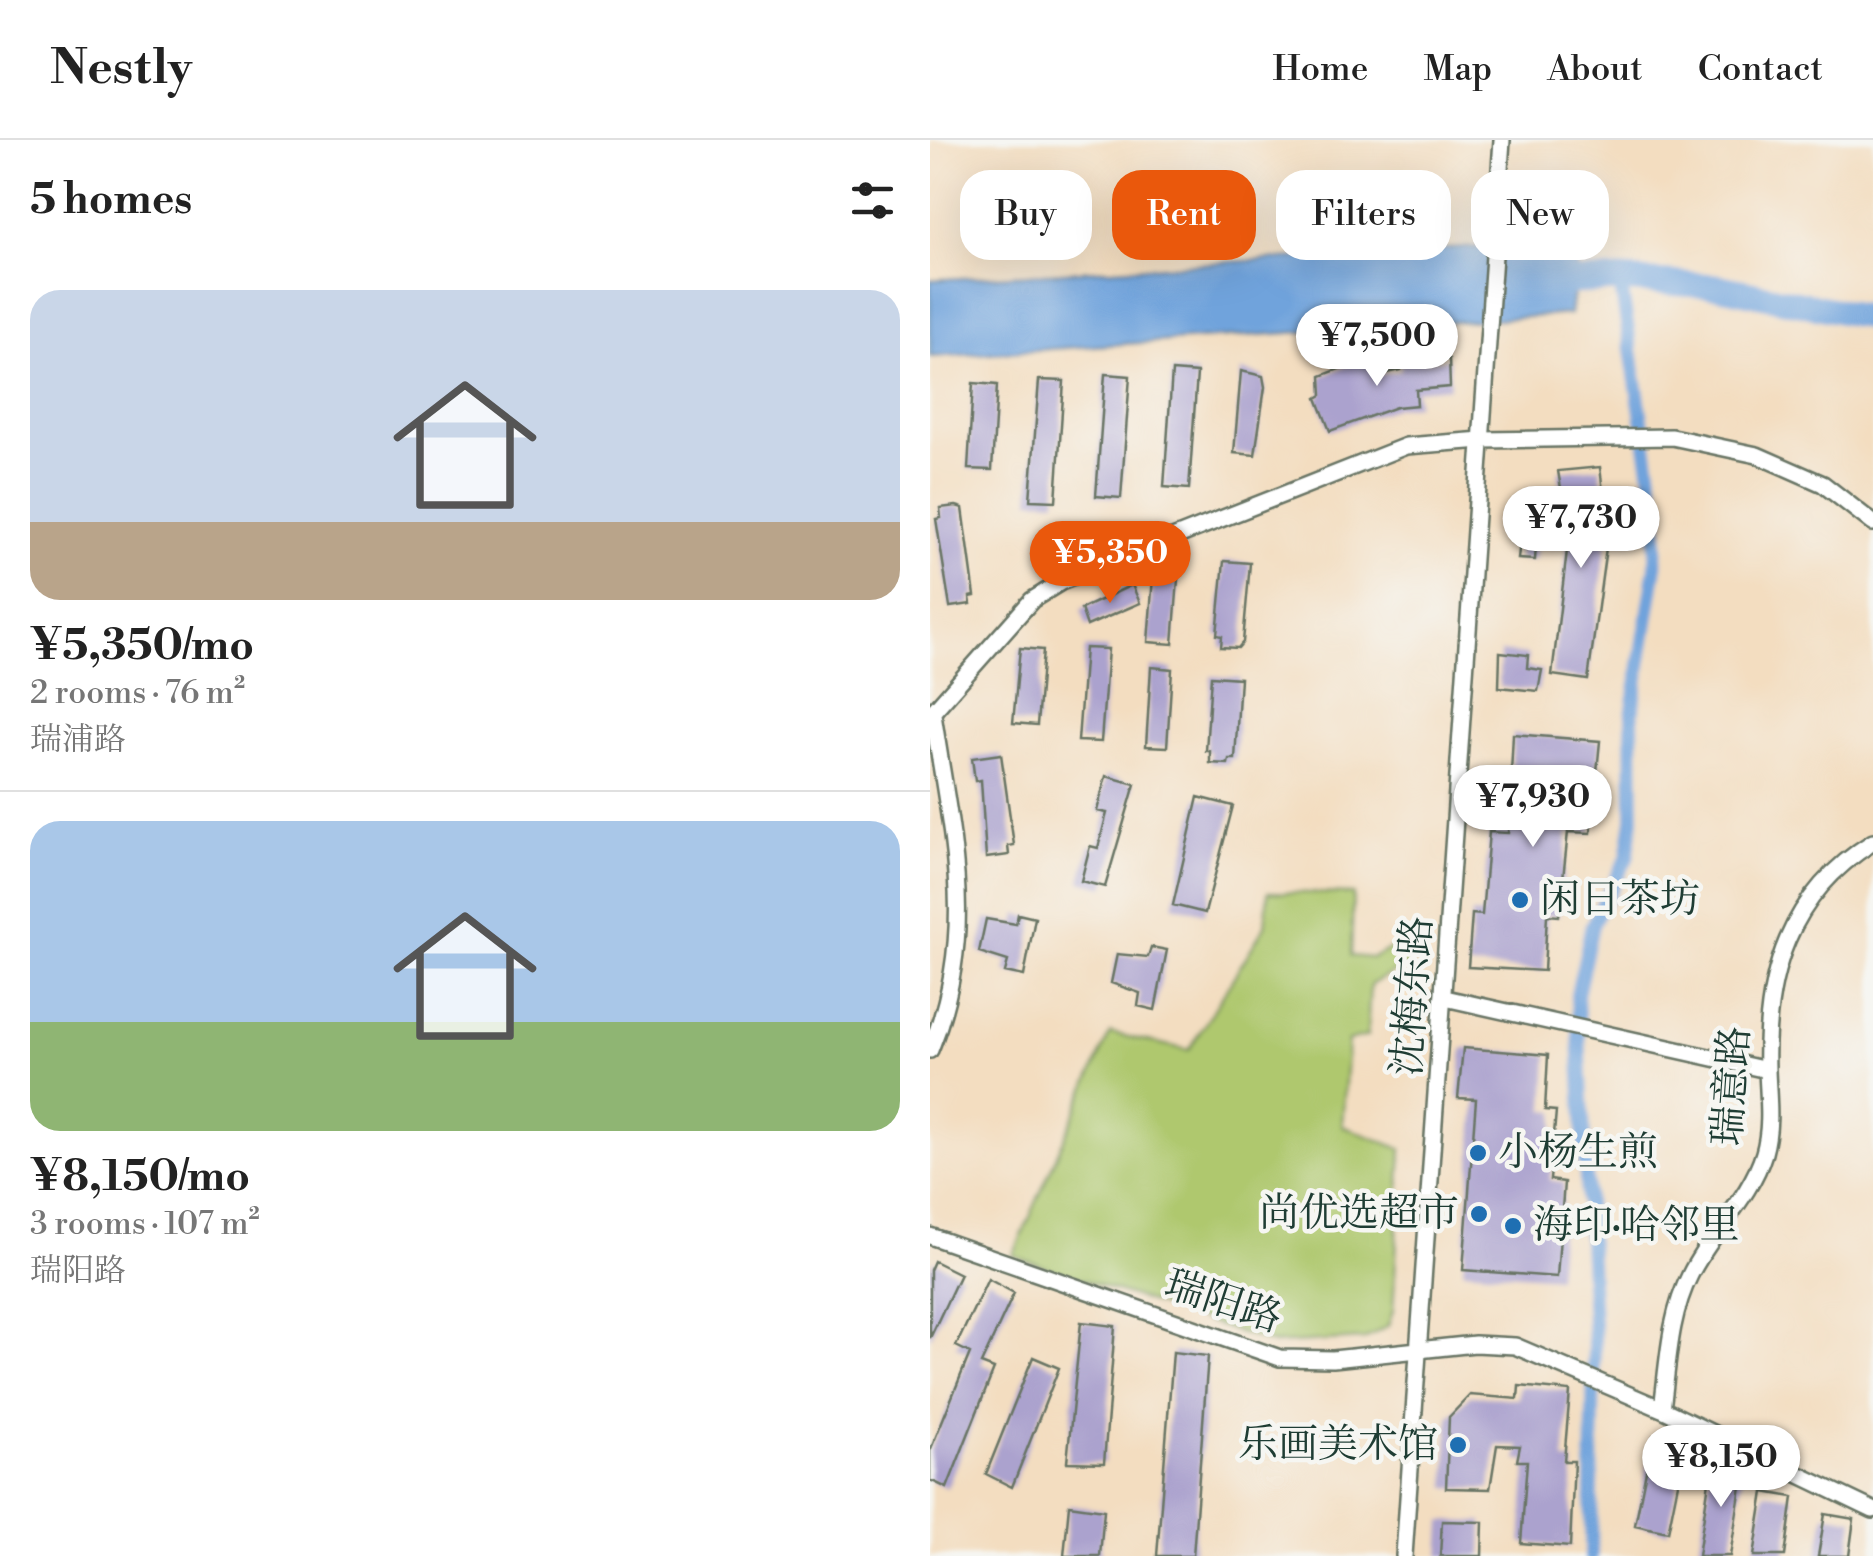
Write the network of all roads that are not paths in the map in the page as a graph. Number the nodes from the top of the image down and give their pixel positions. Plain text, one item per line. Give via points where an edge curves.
1 (1502, 140) edge
2 (1482, 440) junction
3 (1873, 523) edge
4 (932, 714) edge
5 (1873, 842) edge
6 (1446, 998) junction
7 (930, 1050) edge
8 (1767, 1070) junction
9 (930, 1236) edge
10 (1419, 1349) junction
11 (1662, 1409) junction
12 (1873, 1510) edge
13 (1404, 1556) edge

1 - 2 street, 沈梅东路
2 - 3 street via 1672,437 1757,454 1823,484
2 - 4 street via 1406,446 1062,582 1032,600
2 - 6 street, 沈梅东路
4 - 7 street via 960,922 955,979
5 - 8 street, 瑞意路 via 1852,855 1792,923 1773,976
6 - 8 street
6 - 10 street, 沈梅东路
8 - 11 street, 瑞意路 via 1771,1101 1764,1150 1752,1186 1688,1278 1675,1316
9 - 10 street, 瑞阳路 via 1280,1358
10 - 11 street, 瑞阳路 via 1515,1346
10 - 13 street, 沈梅东路
11 - 12 street

